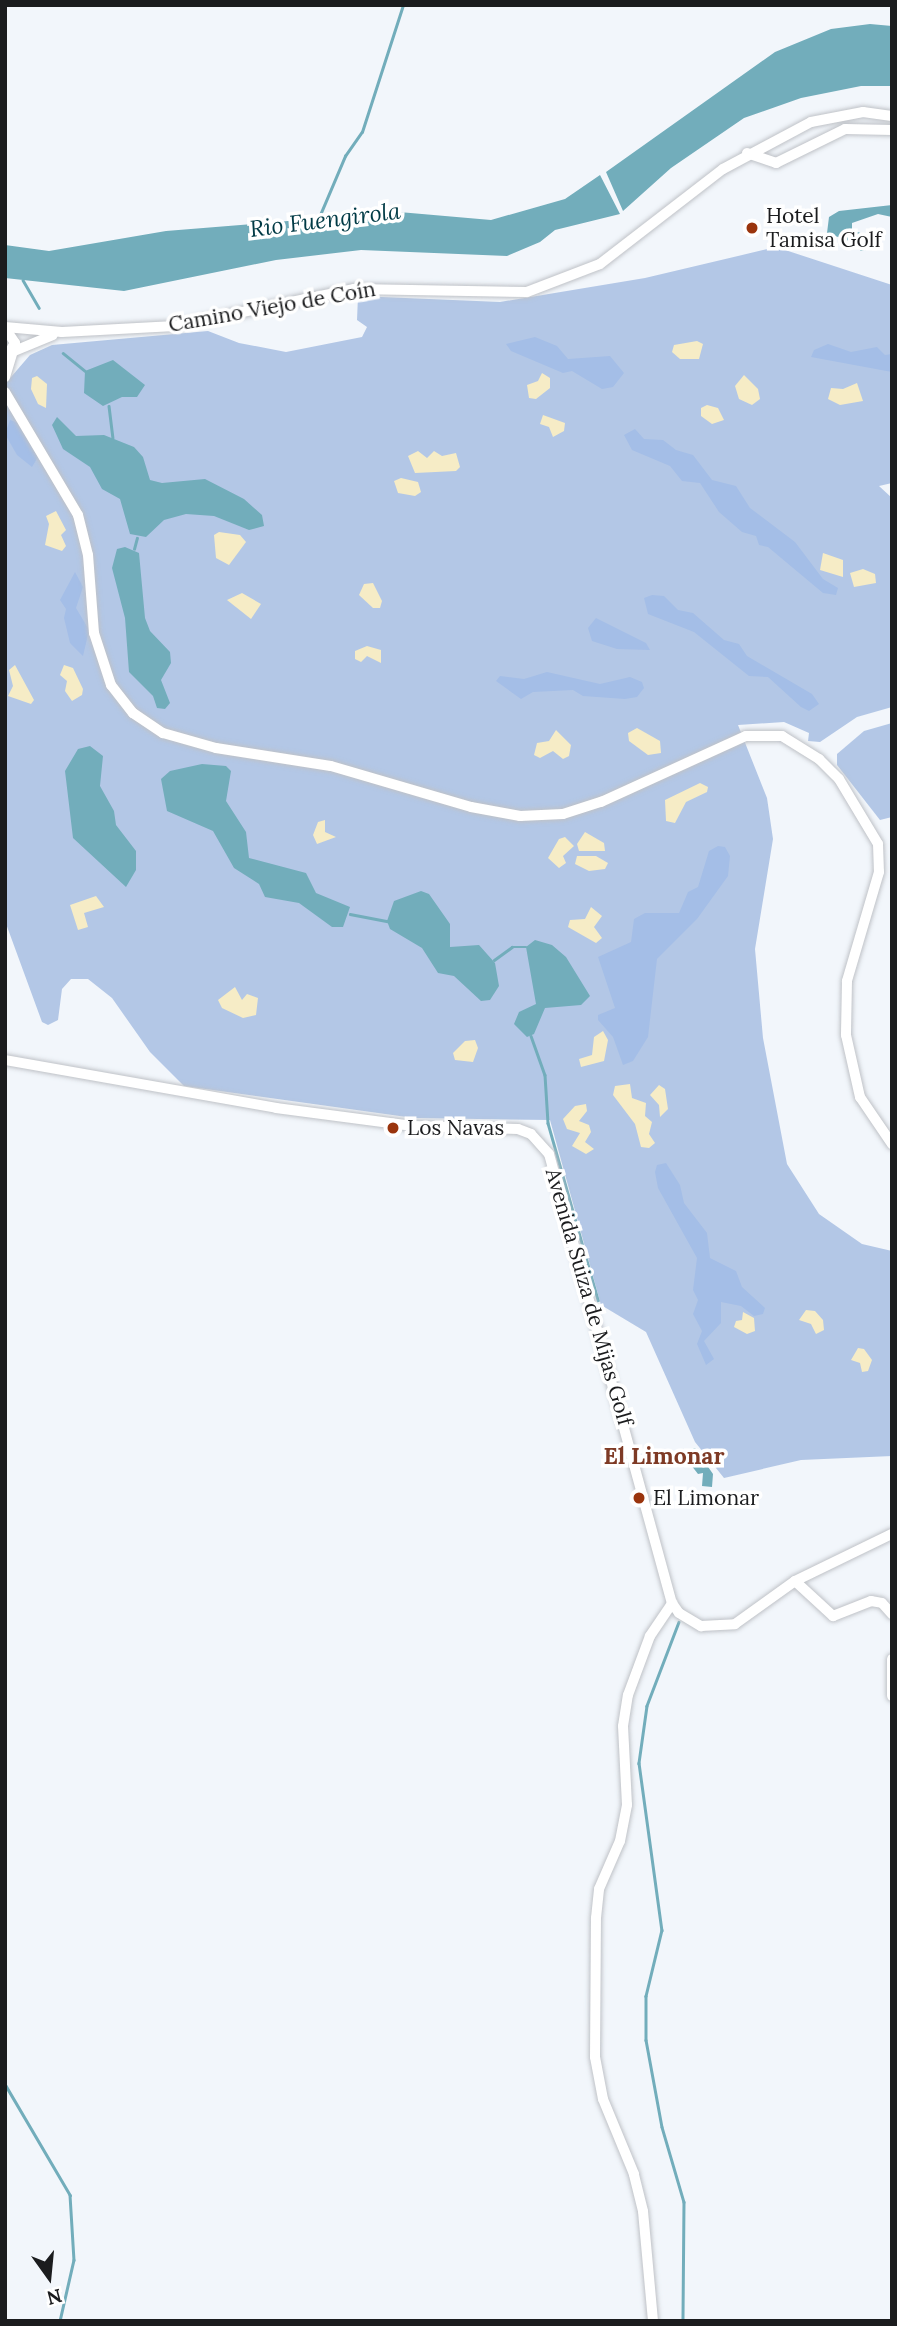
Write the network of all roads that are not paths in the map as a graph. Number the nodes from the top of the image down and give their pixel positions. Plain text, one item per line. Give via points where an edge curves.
1 (892, 116) edge
2 (892, 130) edge
3 (747, 153) junction
4 (5, 327) edge
5 (62, 332) junction
6 (10, 355) edge
7 (5, 377) edge
8 (6, 391) edge
9 (5, 1060) edge
10 (892, 1144) edge
11 (892, 1534) edge
12 (795, 1581) junction
13 (672, 1603) junction
14 (892, 1614) edge
15 (892, 1659) edge
16 (892, 1696) edge
17 (653, 2321) edge

1 - 3 street, Camino Viejo de Coín via 836,115
2 - 3 street via 845,129 776,163
3 - 5 street, Camino Viejo de Coín via 600,264 551,286 499,294 354,289 175,326
4 - 5 street, Camino Viejo de Coín
4 - 6 street via 14,337
5 - 6 street, Camino Viejo de Coín
6 - 7 street
8 - 10 street via 78,514 88,555 97,650 111,685 133,713 163,733 216,748 320,764 520,816 563,814 601,802 746,736 782,736 819,759 846,789 878,844 879,872 847,981 846,1035 860,1097
9 - 13 street, Avenida Suiza de Mijas Golf via 276,1108 413,1126 518,1129 542,1143
11 - 12 street
12 - 13 street, Avenida Suiza de Mijas Golf via 735,1624 701,1626
12 - 14 street via 833,1616 871,1601 882,1603
13 - 17 street via 650,1636 628,1695 623,1726 627,1805 620,1841 599,1889 596,1918 594,2057 603,2099 634,2174 643,2211
15 - 16 street

